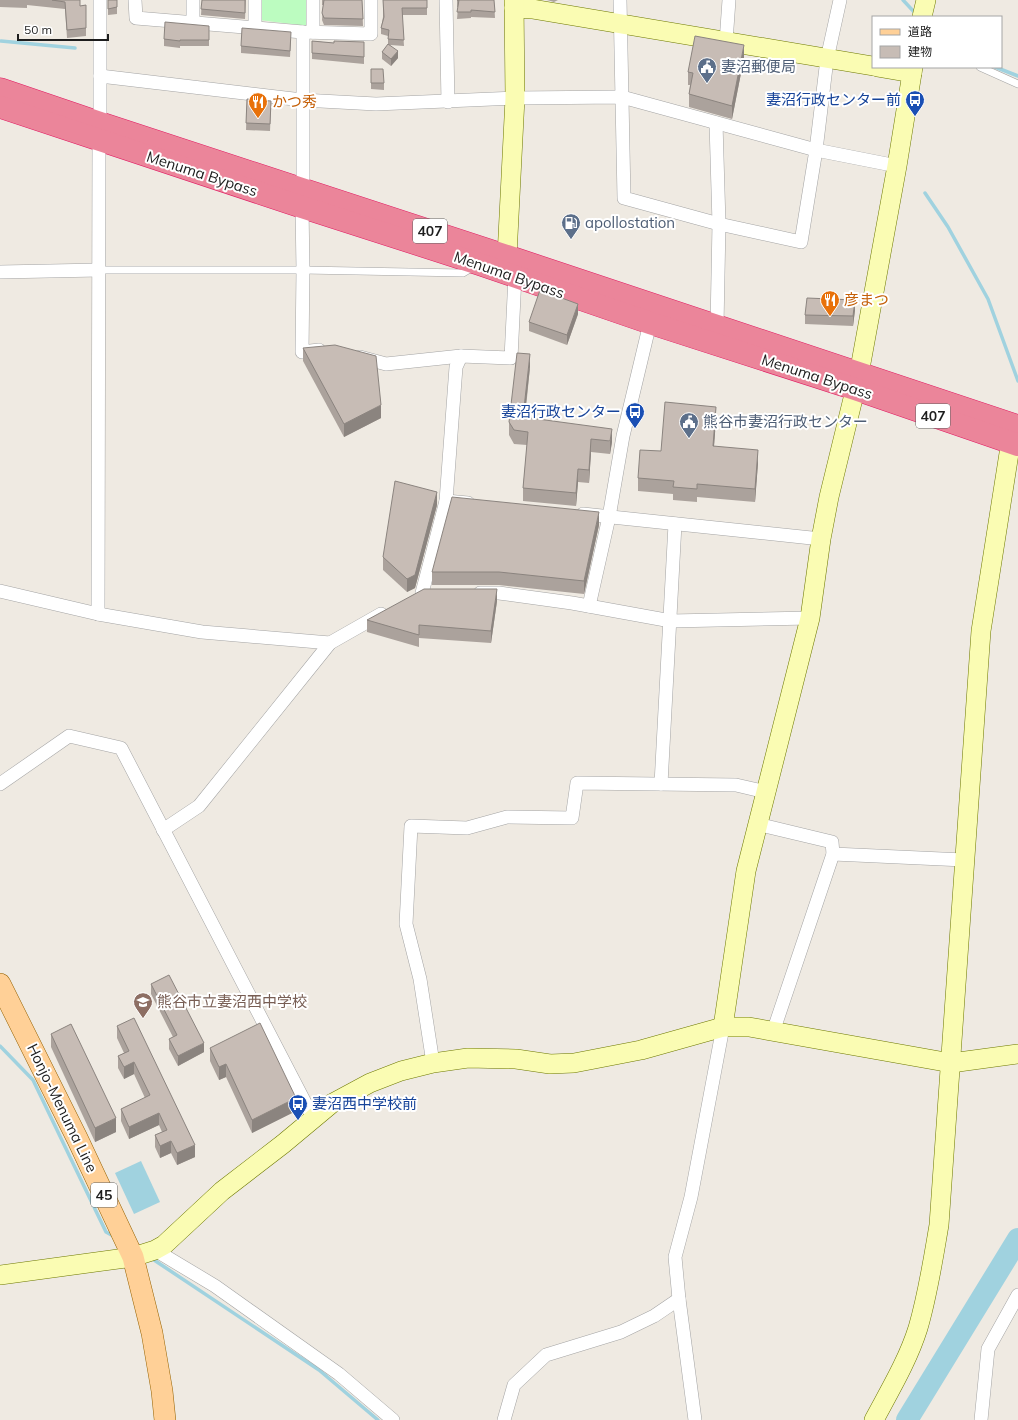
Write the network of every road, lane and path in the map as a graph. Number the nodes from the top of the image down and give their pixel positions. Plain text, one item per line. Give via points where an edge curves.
1 (100, 0) edge
2 (135, 0) edge
3 (193, 0) edge
4 (255, 0) edge
5 (313, 0) edge
6 (371, 0) edge
7 (446, 0) edge
8 (620, 0) edge
9 (729, 0) edge
10 (840, 0) edge
11 (926, 0) edge
12 (514, 4) edge
13 (922, 16) edge
14 (193, 22) junction
15 (620, 24) junction
16 (255, 28) junction
17 (308, 32) junction
18 (726, 42) junction
19 (827, 59) junction
20 (872, 66) edge
21 (889, 68) edge
22 (982, 68) edge
23 (912, 70) edge
24 (100, 76) junction
25 (1018, 84) edge
26 (0, 89) edge
27 (622, 97) junction
28 (515, 98) junction
29 (302, 100) junction
30 (448, 102) junction
31 (0, 107) edge
32 (716, 123) junction
33 (100, 132) junction
34 (816, 150) junction
35 (897, 166) junction
36 (302, 198) junction
37 (719, 224) junction
38 (507, 256) junction
39 (479, 264) junction
40 (99, 270) junction
41 (303, 270) junction
42 (0, 272) edge
43 (515, 276) junction
44 (650, 323) junction
45 (717, 326) junction
46 (332, 349) edge
47 (345, 353) edge
48 (461, 356) junction
49 (857, 381) junction
50 (1015, 435) edge
51 (446, 501) junction
52 (484, 505) edge
53 (570, 513) edge
54 (609, 517) junction
55 (675, 524) junction
56 (821, 539) junction
57 (0, 591) edge
58 (437, 593) edge
59 (468, 593) edge
60 (589, 606) junction
61 (394, 607) edge
62 (98, 614) junction
63 (810, 618) junction
64 (671, 621) junction
65 (330, 643) junction
66 (0, 784) edge
67 (661, 784) junction
68 (766, 792) junction
69 (758, 824) junction
70 (163, 830) junction
71 (833, 854) junction
72 (964, 860) junction
73 (0, 984) edge
74 (723, 1026) junction
75 (773, 1032) junction
76 (1018, 1054) edge
77 (433, 1063) junction
78 (951, 1063) junction
79 (313, 1118) junction
80 (155, 1250) junction
81 (132, 1257) junction
82 (0, 1275) edge
83 (1018, 1295) edge
84 (679, 1299) junction
85 (165, 1420) edge
86 (393, 1420) edge
87 (504, 1420) edge
88 (695, 1420) edge
89 (874, 1420) edge
90 (981, 1420) edge

1 - 24 street
2 - 14 street via 136,18
3 - 14 street
4 - 16 street
5 - 17 street
6 - 17 street via 370,34
7 - 30 street
8 - 15 street
9 - 18 street
10 - 19 street
11 - 13 street
12 - 15 street
12 - 28 street
14 - 16 street
15 - 18 street
15 - 27 street
16 - 17 street
17 - 29 street
18 - 19 street
19 - 20 street
19 - 34 street
21 - 23 street
22 - 25 lane
23 - 35 street
24 - 29 street
24 - 33 street
26 - 33 highway, Menuma Bypass / 407
27 - 28 street
27 - 32 street
27 - 37 street via 624,198
28 - 30 street
28 - 38 street
29 - 30 street via 376,104
29 - 36 street
31 - 33 highway, Menuma Bypass / 407
32 - 34 street
32 - 37 street
33 - 36 highway, Menuma Bypass / 407
33 - 40 street
34 - 35 street
34 - 37 street via 801,242
35 - 49 street
36 - 38 highway, Menuma Bypass / 407
36 - 39 highway, Menuma Bypass / 407
36 - 41 street
37 - 45 street
38 - 45 highway, Menuma Bypass / 407
39 - 41 lane via 463,273
39 - 43 highway, Menuma Bypass / 407
40 - 41 lane
40 - 42 street
40 - 62 street
41 - 46 street via 302,352
43 - 44 highway, Menuma Bypass / 407
43 - 48 street via 511,358
44 - 49 highway, Menuma Bypass / 407
44 - 54 street via 623,436
45 - 49 highway, Menuma Bypass / 407
47 - 48 street via 386,364
48 - 51 street via 456,367
49 - 50 highway, Menuma Bypass / 407
49 - 56 street
50 - 72 street via 981,631
51 - 52 street
51 - 58 street via 417,594
53 - 54 street
54 - 55 street
54 - 60 street
55 - 56 street
55 - 64 street
56 - 63 street
57 - 62 street
59 - 60 street via 499,593
60 - 64 street
61 - 65 street
62 - 65 street via 202,632
63 - 64 street
63 - 68 street
64 - 67 street
65 - 70 street via 199,806
66 - 70 street via 69,736 120,748
67 - 68 street via 736,785
67 - 77 street via 577,783 572,818 507,816 468,828 411,826 406,924 420,979
68 - 69 street
69 - 71 street via 832,842
69 - 74 street via 746,871
70 - 79 street
71 - 72 street
71 - 75 street
72 - 78 street
73 - 81 main road, Honjo-Menuma Line / 45 via 77,1138
74 - 75 street via 749,1027
74 - 77 street via 641,1050 574,1063 550,1064 516,1059 468,1058
74 - 84 street via 691,1197 675,1256
75 - 78 street
76 - 78 street
77 - 79 street via 401,1071 370,1083 331,1104
78 - 89 street via 939,1225 928,1289 912,1342 895,1382
79 - 80 street via 222,1191 164,1246
80 - 81 street
80 - 86 street via 215,1286 339,1374
81 - 82 street
81 - 85 main road, Honjo-Menuma Line / 45 via 152,1333
83 - 90 street via 988,1349
84 - 87 street via 654,1316 621,1332 546,1355 514,1385
84 - 88 street

